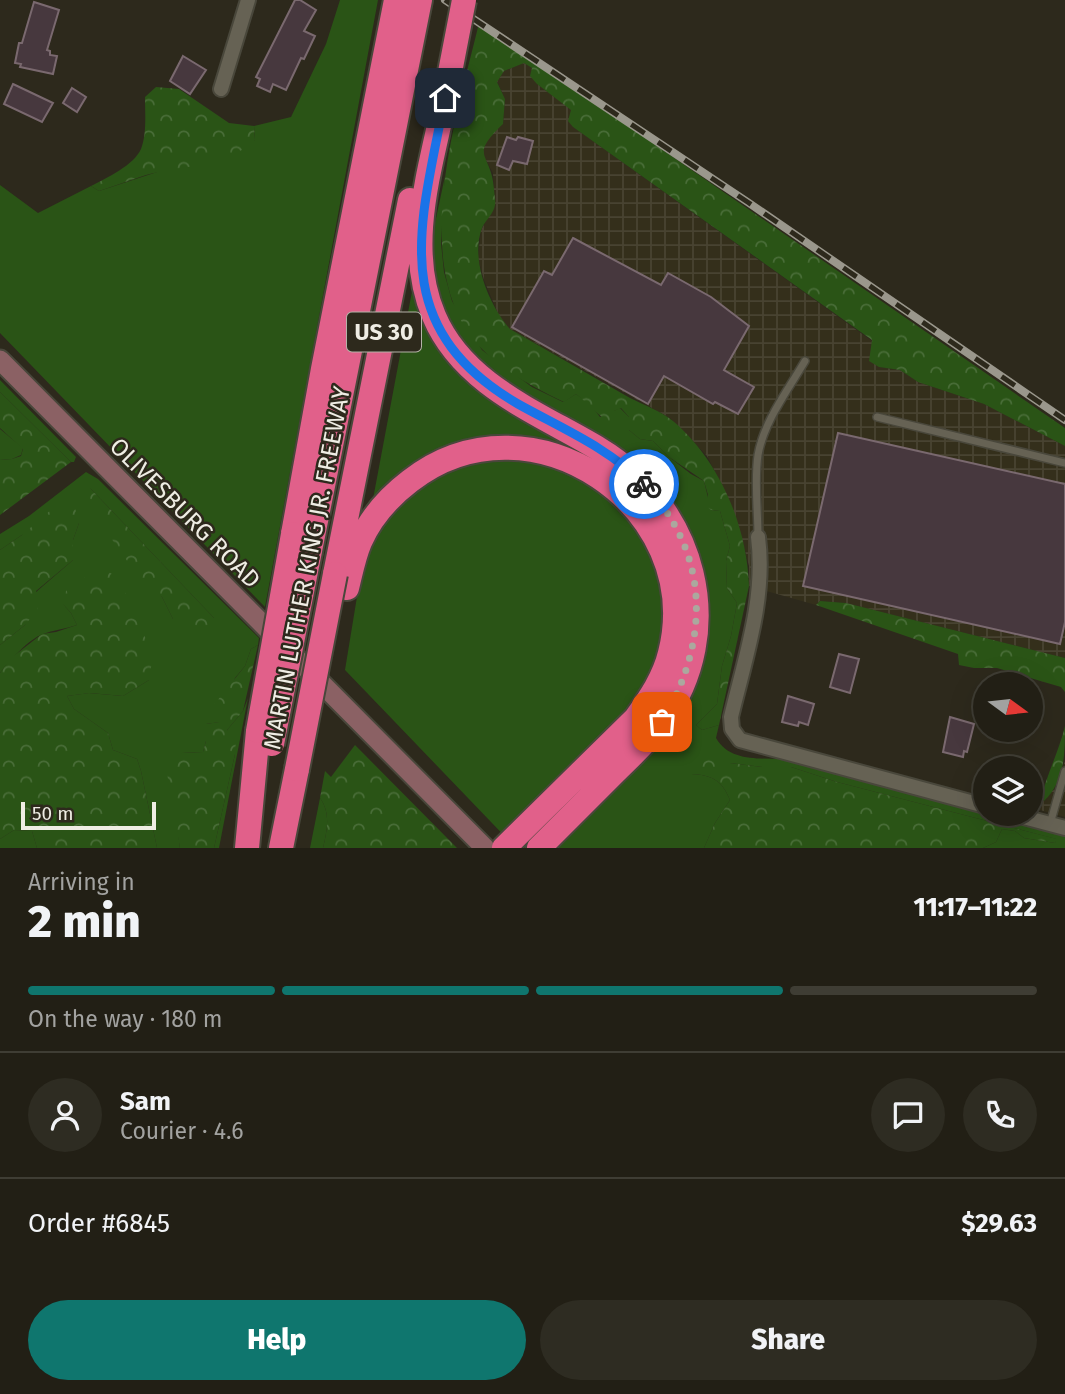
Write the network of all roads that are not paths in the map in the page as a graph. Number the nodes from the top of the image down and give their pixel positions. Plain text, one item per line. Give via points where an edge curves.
1 (248, 0) edge
2 (396, 0) edge
3 (420, 0) edge
4 (449, 0) edge
5 (464, 0) edge
6 (221, 89) dead end
7 (439, 93) junction
8 (0, 360) edge
9 (805, 361) dead end
10 (877, 417) dead end
11 (1065, 463) edge
12 (758, 537) joint
13 (302, 542) junction
14 (341, 581) junction
15 (1065, 771) edge
16 (303, 776) junction
17 (973, 803) edge
18 (1058, 826) edge
19 (249, 848) edge
20 (281, 848) edge
21 (296, 848) edge
22 (485, 848) edge
23 (505, 848) edge
24 (539, 848) edge

1 - 6 street
2 - 13 highway via 323,369
3 - 13 highway, MARTIN LUTHER KING JR. FREEWAY / US 30
4 - 7 highway, MARTIN LUTHER KING JR. FREEWAY / US 30
5 - 7 highway, bridge
7 - 14 highway, MARTIN LUTHER KING JR. FREEWAY / US 30
7 - 24 highway via 420,238 427,296 442,332 456,353 499,392 637,476 672,520 695,590 697,629 689,667 662,722
8 - 22 main road, OLIVESBURG ROAD
9 - 12 lane via 776,411 758,455
10 - 11 lane
12 - 17 street via 759,593 731,717 740,740
13 - 19 highway, MARTIN LUTHER KING JR. FREEWAY / US 30, bridge
14 - 16 highway, MARTIN LUTHER KING JR. FREEWAY / US 30, bridge
14 - 23 highway via 369,524 385,503 434,465 478,450 541,451 583,466 618,489 644,518 667,564 674,600 673,637 664,673 636,718
15 - 18 lane
16 - 20 highway, MARTIN LUTHER KING JR. FREEWAY / US 30
16 - 21 highway

